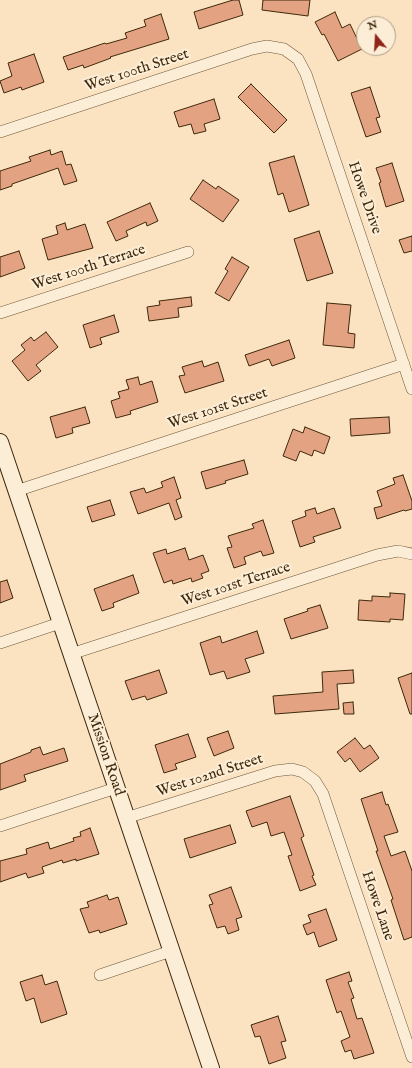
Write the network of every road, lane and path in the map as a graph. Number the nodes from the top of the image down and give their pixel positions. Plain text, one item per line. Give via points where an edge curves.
1 (284, 50) joint
2 (0, 132) edge
3 (188, 252) dead end
4 (0, 313) edge
5 (404, 364) junction
6 (412, 389) edge
7 (0, 442) edge
8 (16, 491) junction
9 (412, 554) edge
10 (60, 623) junction
11 (0, 643) edge
12 (71, 654) junction
13 (303, 772) joint
14 (116, 788) junction
15 (126, 818) junction
16 (0, 826) edge
17 (171, 951) junction
18 (100, 975) dead end
19 (412, 1057) edge
20 (211, 1068) edge

1 - 2 street, West 100th Street via 267,46 252,50
1 - 5 street, Howe Drive via 298,60 306,74
3 - 4 street, West 100th Terrace
5 - 6 street
5 - 8 street, West 101st Street
7 - 8 main road, Mission Road
8 - 10 main road, Mission Road
9 - 12 street, West 101st Terrace via 398,551 377,555
10 - 11 street
10 - 12 main road, Mission Road
12 - 14 main road, Mission Road
13 - 15 street, West 102nd Street via 292,769 275,771
13 - 19 street, Howe Lane via 315,781 323,794
14 - 15 main road, Mission Road
14 - 16 street
15 - 17 main road, Mission Road
17 - 18 street
17 - 20 main road, Mission Road

